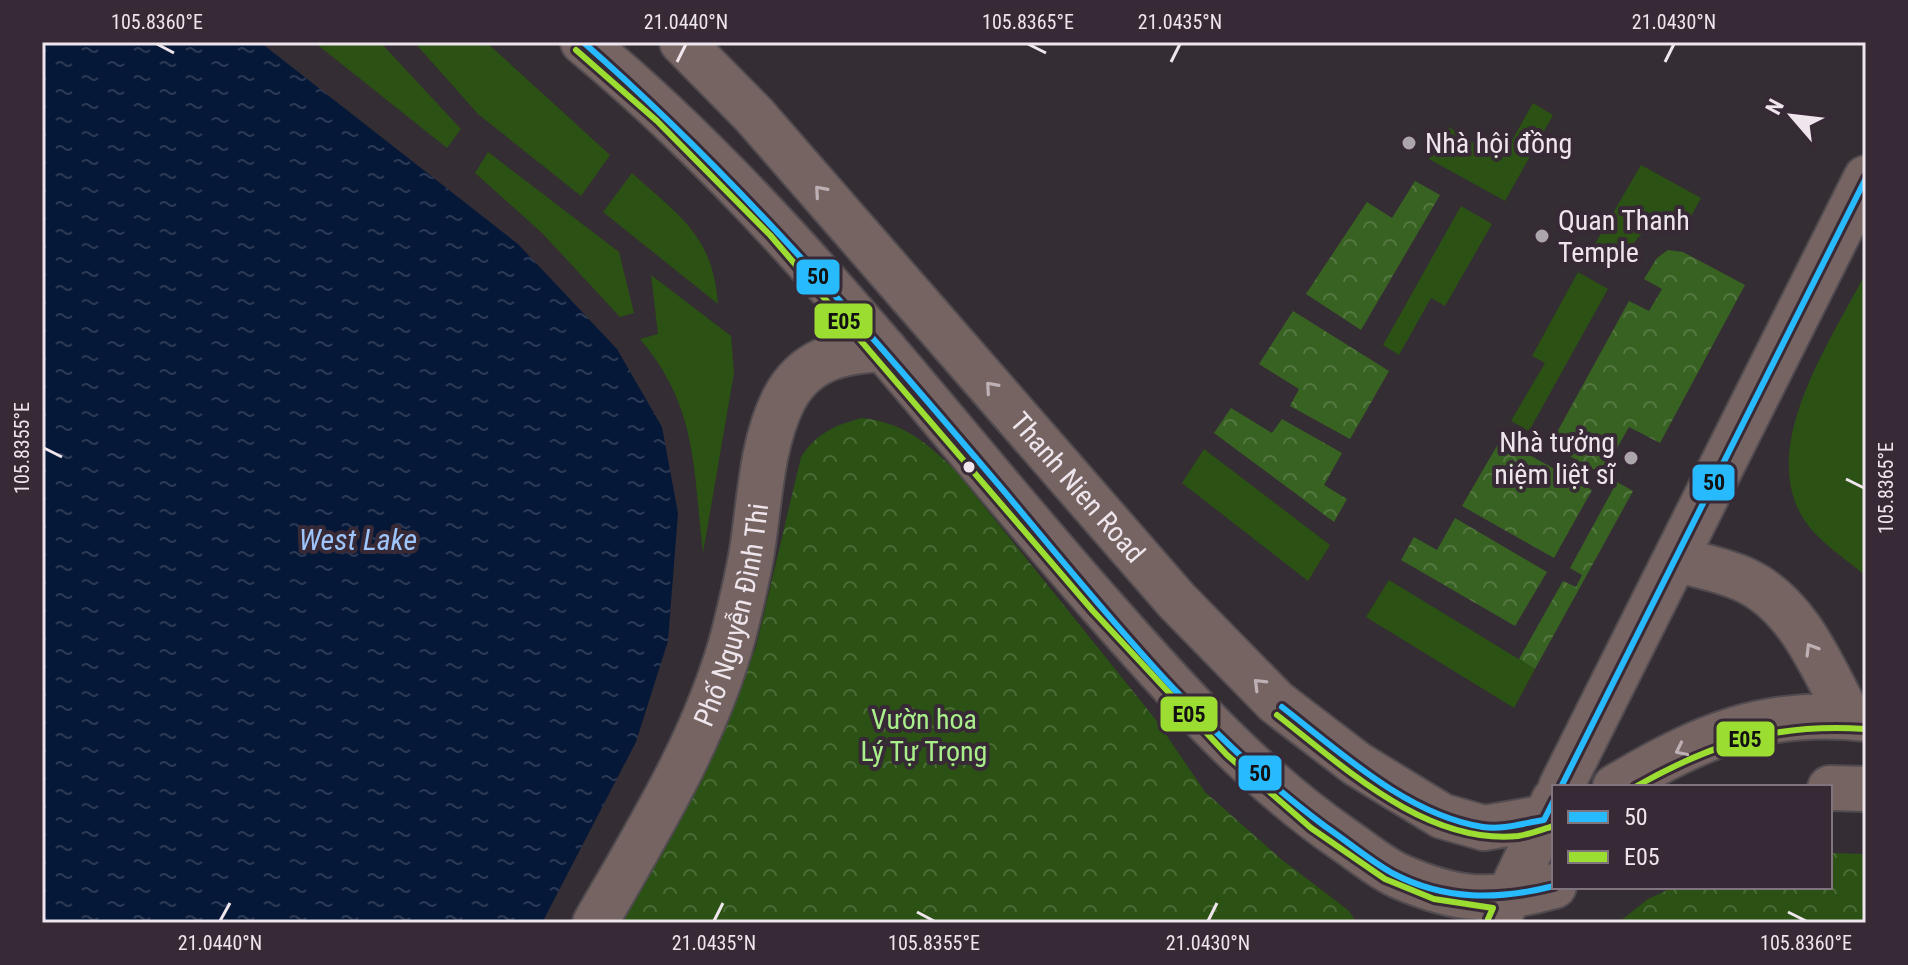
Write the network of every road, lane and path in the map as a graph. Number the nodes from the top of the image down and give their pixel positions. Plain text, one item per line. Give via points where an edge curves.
1 (583, 42) edge
2 (682, 42) edge
3 (1866, 178) edge
4 (884, 349) junction
5 (1676, 559) junction
6 (1858, 718) edge
7 (1563, 785) edge
8 (1619, 785) edge
9 (1832, 788) edge
10 (1866, 789) edge
11 (1552, 806) edge
12 (1552, 808) edge
13 (1552, 887) edge
14 (1502, 911) edge
15 (595, 923) edge

1 - 4 main road, Thanh Nien Road via 694,140
11 -> 2 main road, Thanh Nien Road via 1484,828 1442,816 1357,764 1276,702 1177,601 754,115
3 - 5 main road
4 - 14 main road, Thanh Nien Road via 1032,528 1250,766 1396,874
4 - 15 main road, Phố Nguyễn Đình Thi via 823,357 783,400 765,461 753,549 733,636 701,725
6 -> 5 main road via 1779,601 1746,580
5 - 7 main road
6 -> 8 main road via 1789,718 1717,733
9 - 10 main road
12 - 14 main road
13 - 14 main road, Thanh Nien Road

